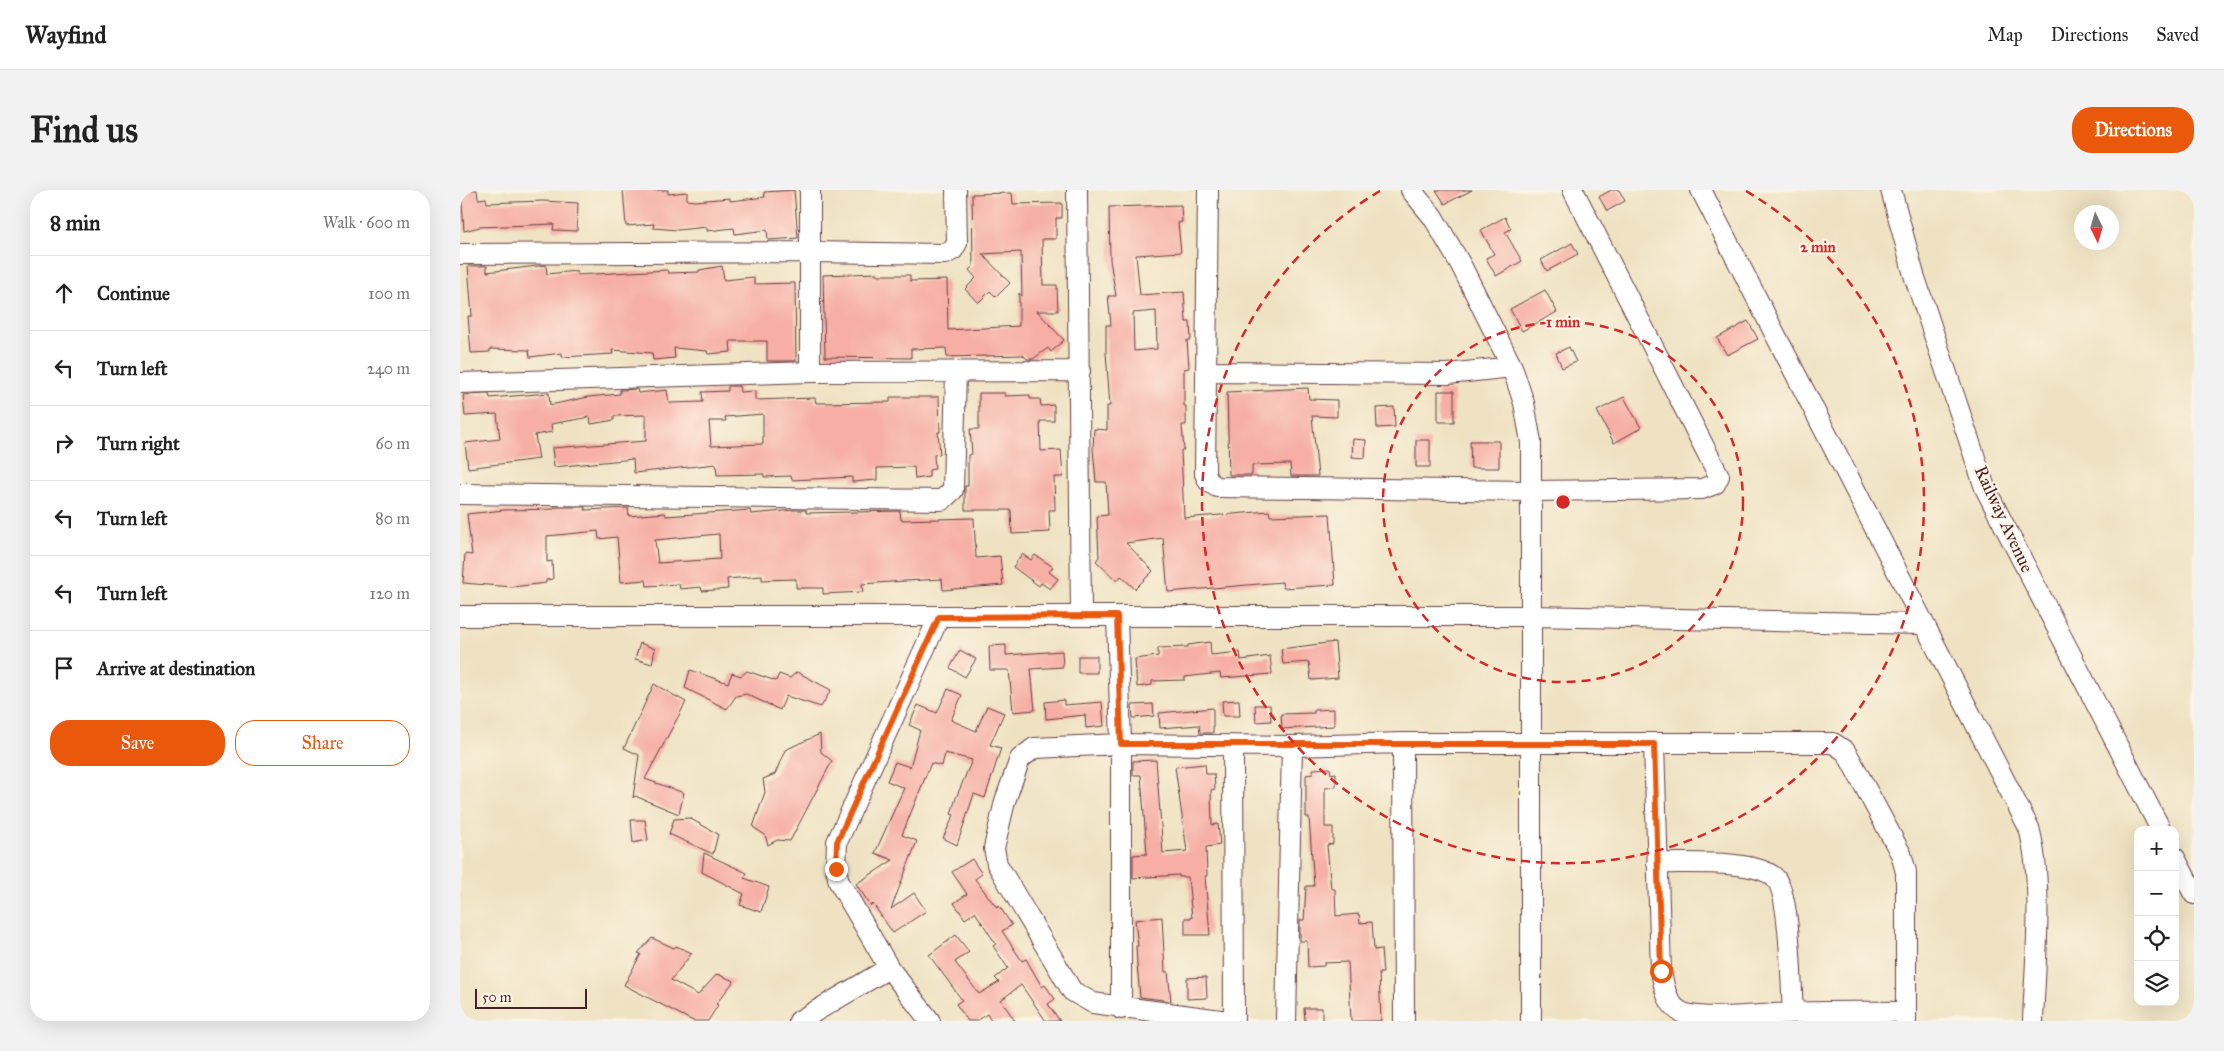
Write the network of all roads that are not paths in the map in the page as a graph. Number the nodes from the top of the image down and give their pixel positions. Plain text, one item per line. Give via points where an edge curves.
1 (810, 190) edge
2 (956, 190) edge
3 (1077, 190) edge
4 (1208, 190) edge
5 (1411, 190) edge
6 (1573, 190) edge
7 (1701, 190) edge
8 (1891, 190) edge
9 (810, 252) junction
10 (460, 254) edge
11 (1512, 366) junction
12 (1080, 370) junction
13 (956, 371) junction
14 (810, 372) junction
15 (1207, 372) junction
16 (460, 383) edge
17 (1531, 491) junction
18 (460, 494) edge
19 (460, 616) edge
20 (1081, 616) junction
21 (1117, 616) junction
22 (1532, 616) junction
23 (939, 617) junction
24 (1924, 624) junction
25 (1403, 743) junction
26 (1530, 743) junction
27 (1121, 744) junction
28 (1654, 744) junction
29 (1232, 746) junction
30 (1292, 746) junction
31 (2159, 826) edge
32 (1657, 863) junction
33 (2179, 866) edge
34 (2194, 894) edge
35 (889, 968) junction
36 (1122, 1009) junction
37 (1793, 1012) junction
38 (1906, 1017) edge
39 (799, 1021) edge
40 (930, 1021) edge
41 (1228, 1021) edge
42 (1234, 1021) edge
43 (1286, 1021) edge
44 (1404, 1021) edge
45 (1531, 1021) edge
46 (2034, 1021) edge

1 - 9 street
2 - 9 street via 957,243 954,250 945,254
3 - 12 street
4 - 15 street
5 - 11 street via 1432,217 1461,266
6 - 17 street via 1718,476 1714,484 1702,489
7 - 24 street
8 - 31 street, Railway Avenue via 1914,276 1985,488
9 - 10 street
9 - 14 street
11 - 15 street via 1448,374
11 - 17 street via 1524,403 1531,442
12 - 13 street
12 - 20 street
13 - 14 street
13 - 18 street via 953,490 942,500
14 - 16 street
15 - 17 street via 1205,474 1208,482 1216,487
17 - 22 street
19 - 23 street
20 - 21 street
20 - 23 street
21 - 22 street
21 - 27 street
22 - 24 street
22 - 26 street
23 - 35 street via 837,842 839,882
24 - 46 street via 2029,828 2034,848 2036,888
25 - 26 street
25 - 30 street
25 - 44 street
26 - 28 street
26 - 45 street
27 - 29 street
27 - 36 street
27 - 36 street via 1043,746 1026,752 1016,767 994,848 997,864 1072,991 1093,1003
28 - 32 street
28 - 38 street via 1822,742 1833,743 1846,751 1901,854 1906,872
29 - 30 street
29 - 42 street
30 - 43 street
32 - 37 street via 1733,865 1754,868 1775,877 1786,905
32 - 37 street via 1661,971 1672,1006 1683,1013 1700,1016
33 - 34 street
35 - 39 street
35 - 40 street
36 - 41 street
37 - 38 street

